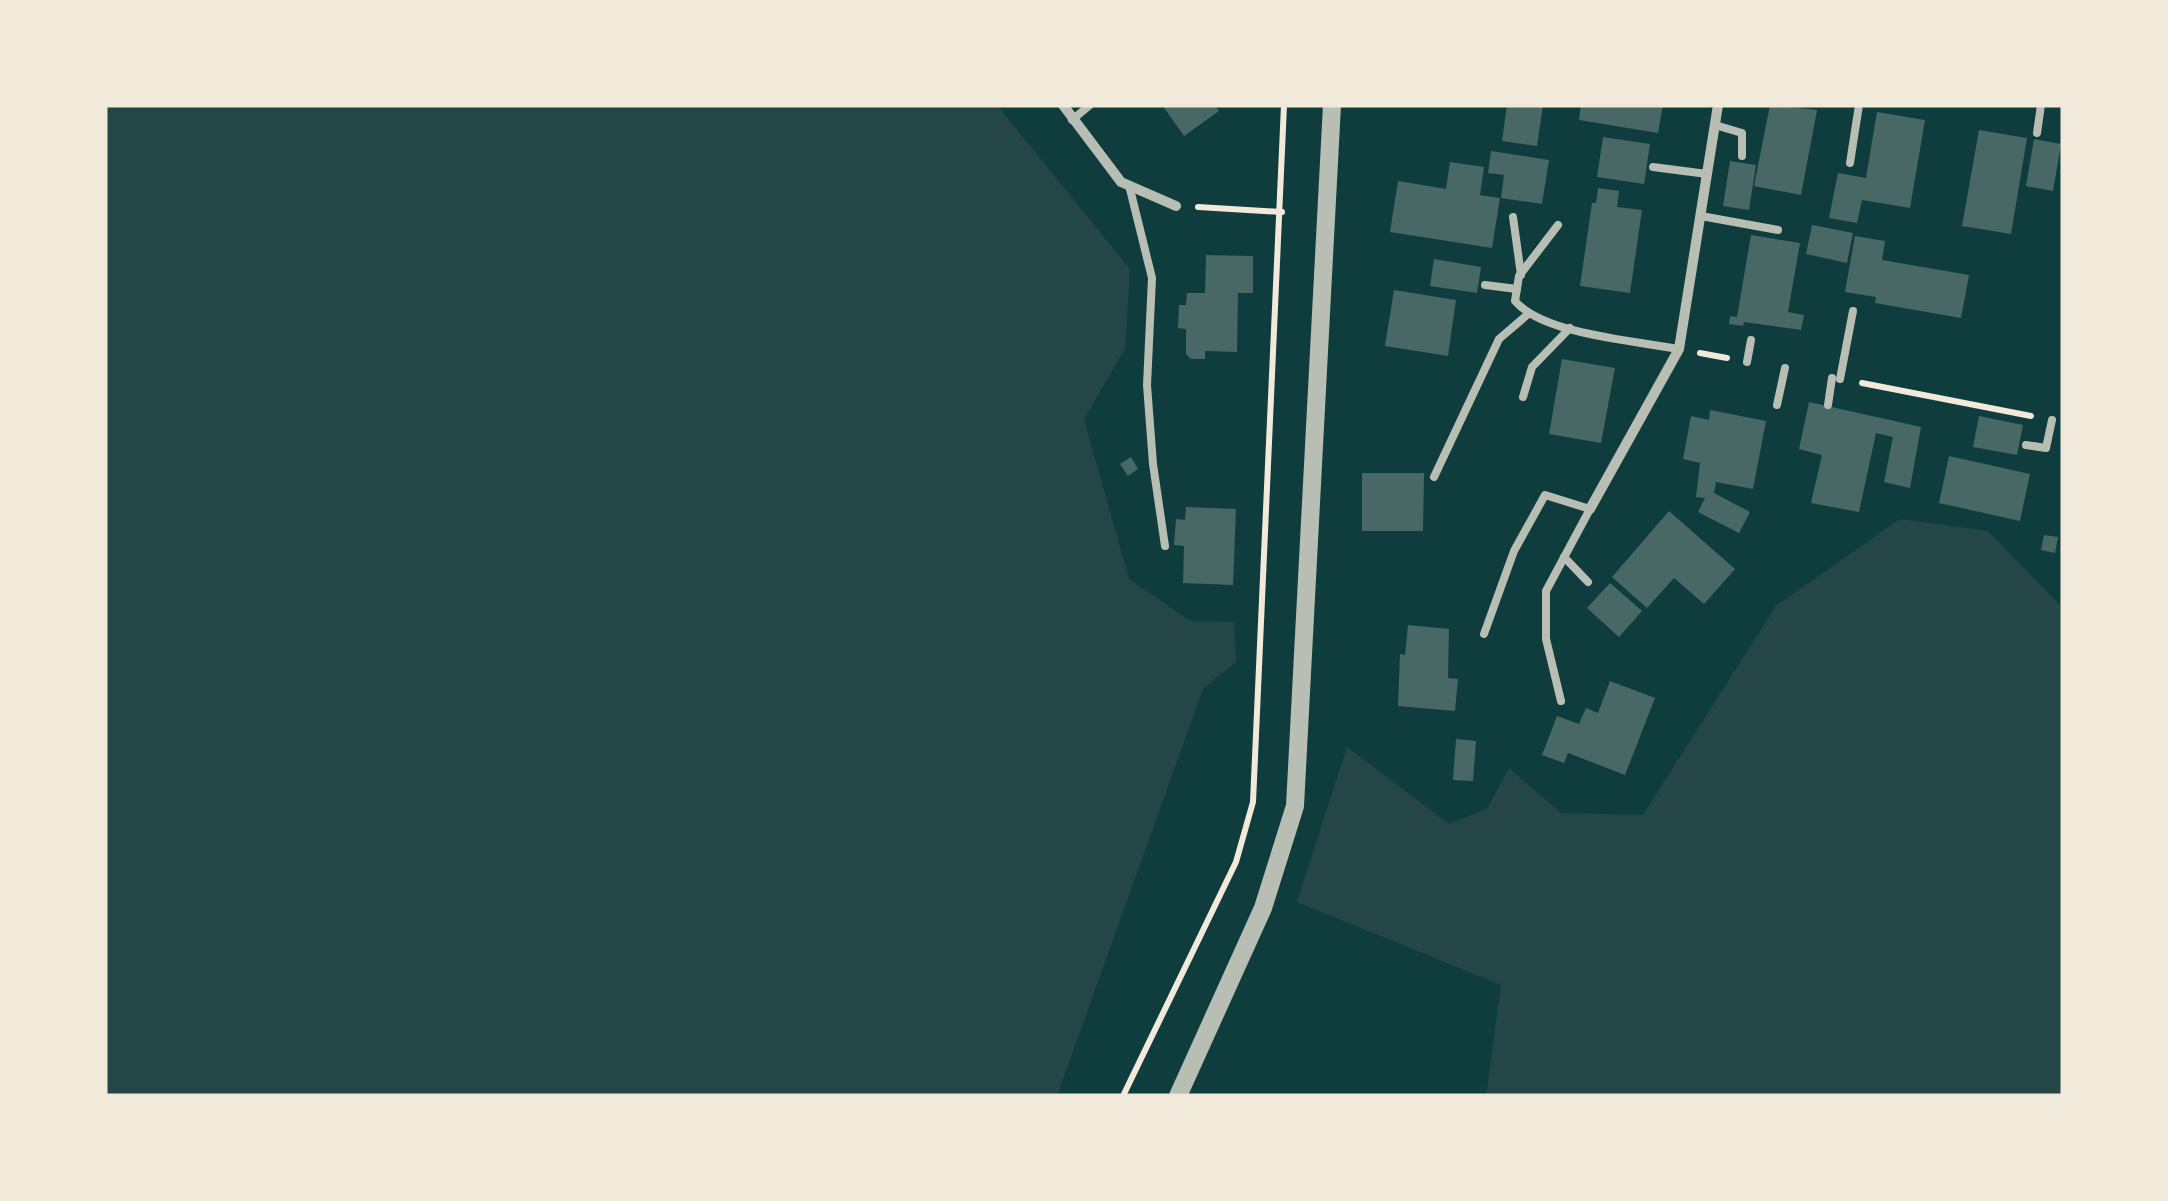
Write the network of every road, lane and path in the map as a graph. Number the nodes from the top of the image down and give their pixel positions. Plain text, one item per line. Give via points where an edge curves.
1 (1063, 105) edge
2 (1090, 105) edge
3 (1284, 105) edge
4 (1332, 105) edge
5 (1718, 105) edge
6 (1860, 105) edge
7 (2041, 105) edge
8 (1072, 120) junction
9 (1715, 125) junction
10 (2037, 133) dead end
11 (1742, 156) dead end
12 (1850, 163) dead end
13 (1652, 168) dead end
14 (1707, 174) junction
15 (1129, 186) junction
16 (1176, 206) joint
17 (1282, 212) junction
18 (1513, 216) dead end
19 (1700, 216) junction
20 (1558, 225) dead end
21 (1778, 230) dead end
22 (1520, 275) junction
23 (1485, 284) dead end
24 (1517, 289) junction
25 (1853, 312) dead end
26 (1527, 315) junction
27 (1570, 328) junction
28 (1751, 340) dead end
29 (1679, 349) junction
30 (1747, 362) joint
31 (1786, 368) dead end
32 (1836, 378) junction
33 (1522, 398) dead end
34 (1777, 405) dead end
35 (1828, 405) dead end
36 (2052, 420) joint
37 (2026, 445) dead end
38 (1434, 478) dead end
39 (1590, 509) junction
40 (1165, 546) dead end
41 (1564, 556) junction
42 (1588, 582) dead end
43 (1484, 634) dead end
44 (1561, 701) dead end
45 (1123, 1096) edge
46 (1178, 1096) edge

1 - 8 street
2 - 8 lane
3 - 17 path
4 - 46 street via 1296,806 1263,908
5 - 9 street
6 - 12 lane
7 - 10 lane
8 - 15 street
9 - 11 lane via 1742,133
9 - 14 street
13 - 14 lane
14 - 19 street
15 - 16 street
15 - 40 lane via 1152,278 1147,385
16 - 17 path
17 - 45 path via 1253,802 1236,862
18 - 22 lane
19 - 21 lane
19 - 29 street
20 - 22 lane
22 - 24 lane
23 - 24 lane
24 - 26 lane via 1515,301
25 - 32 lane
26 - 27 lane
26 - 38 lane via 1499,339
27 - 29 lane
27 - 33 lane via 1532,368
28 - 30 lane
29 - 30 path
29 - 39 street
31 - 34 lane
32 - 35 lane
32 - 36 path
36 - 37 lane via 2046,448
39 - 41 lane
39 - 43 lane via 1546,496 1514,552
41 - 42 lane
41 - 44 lane via 1546,590 1546,638

